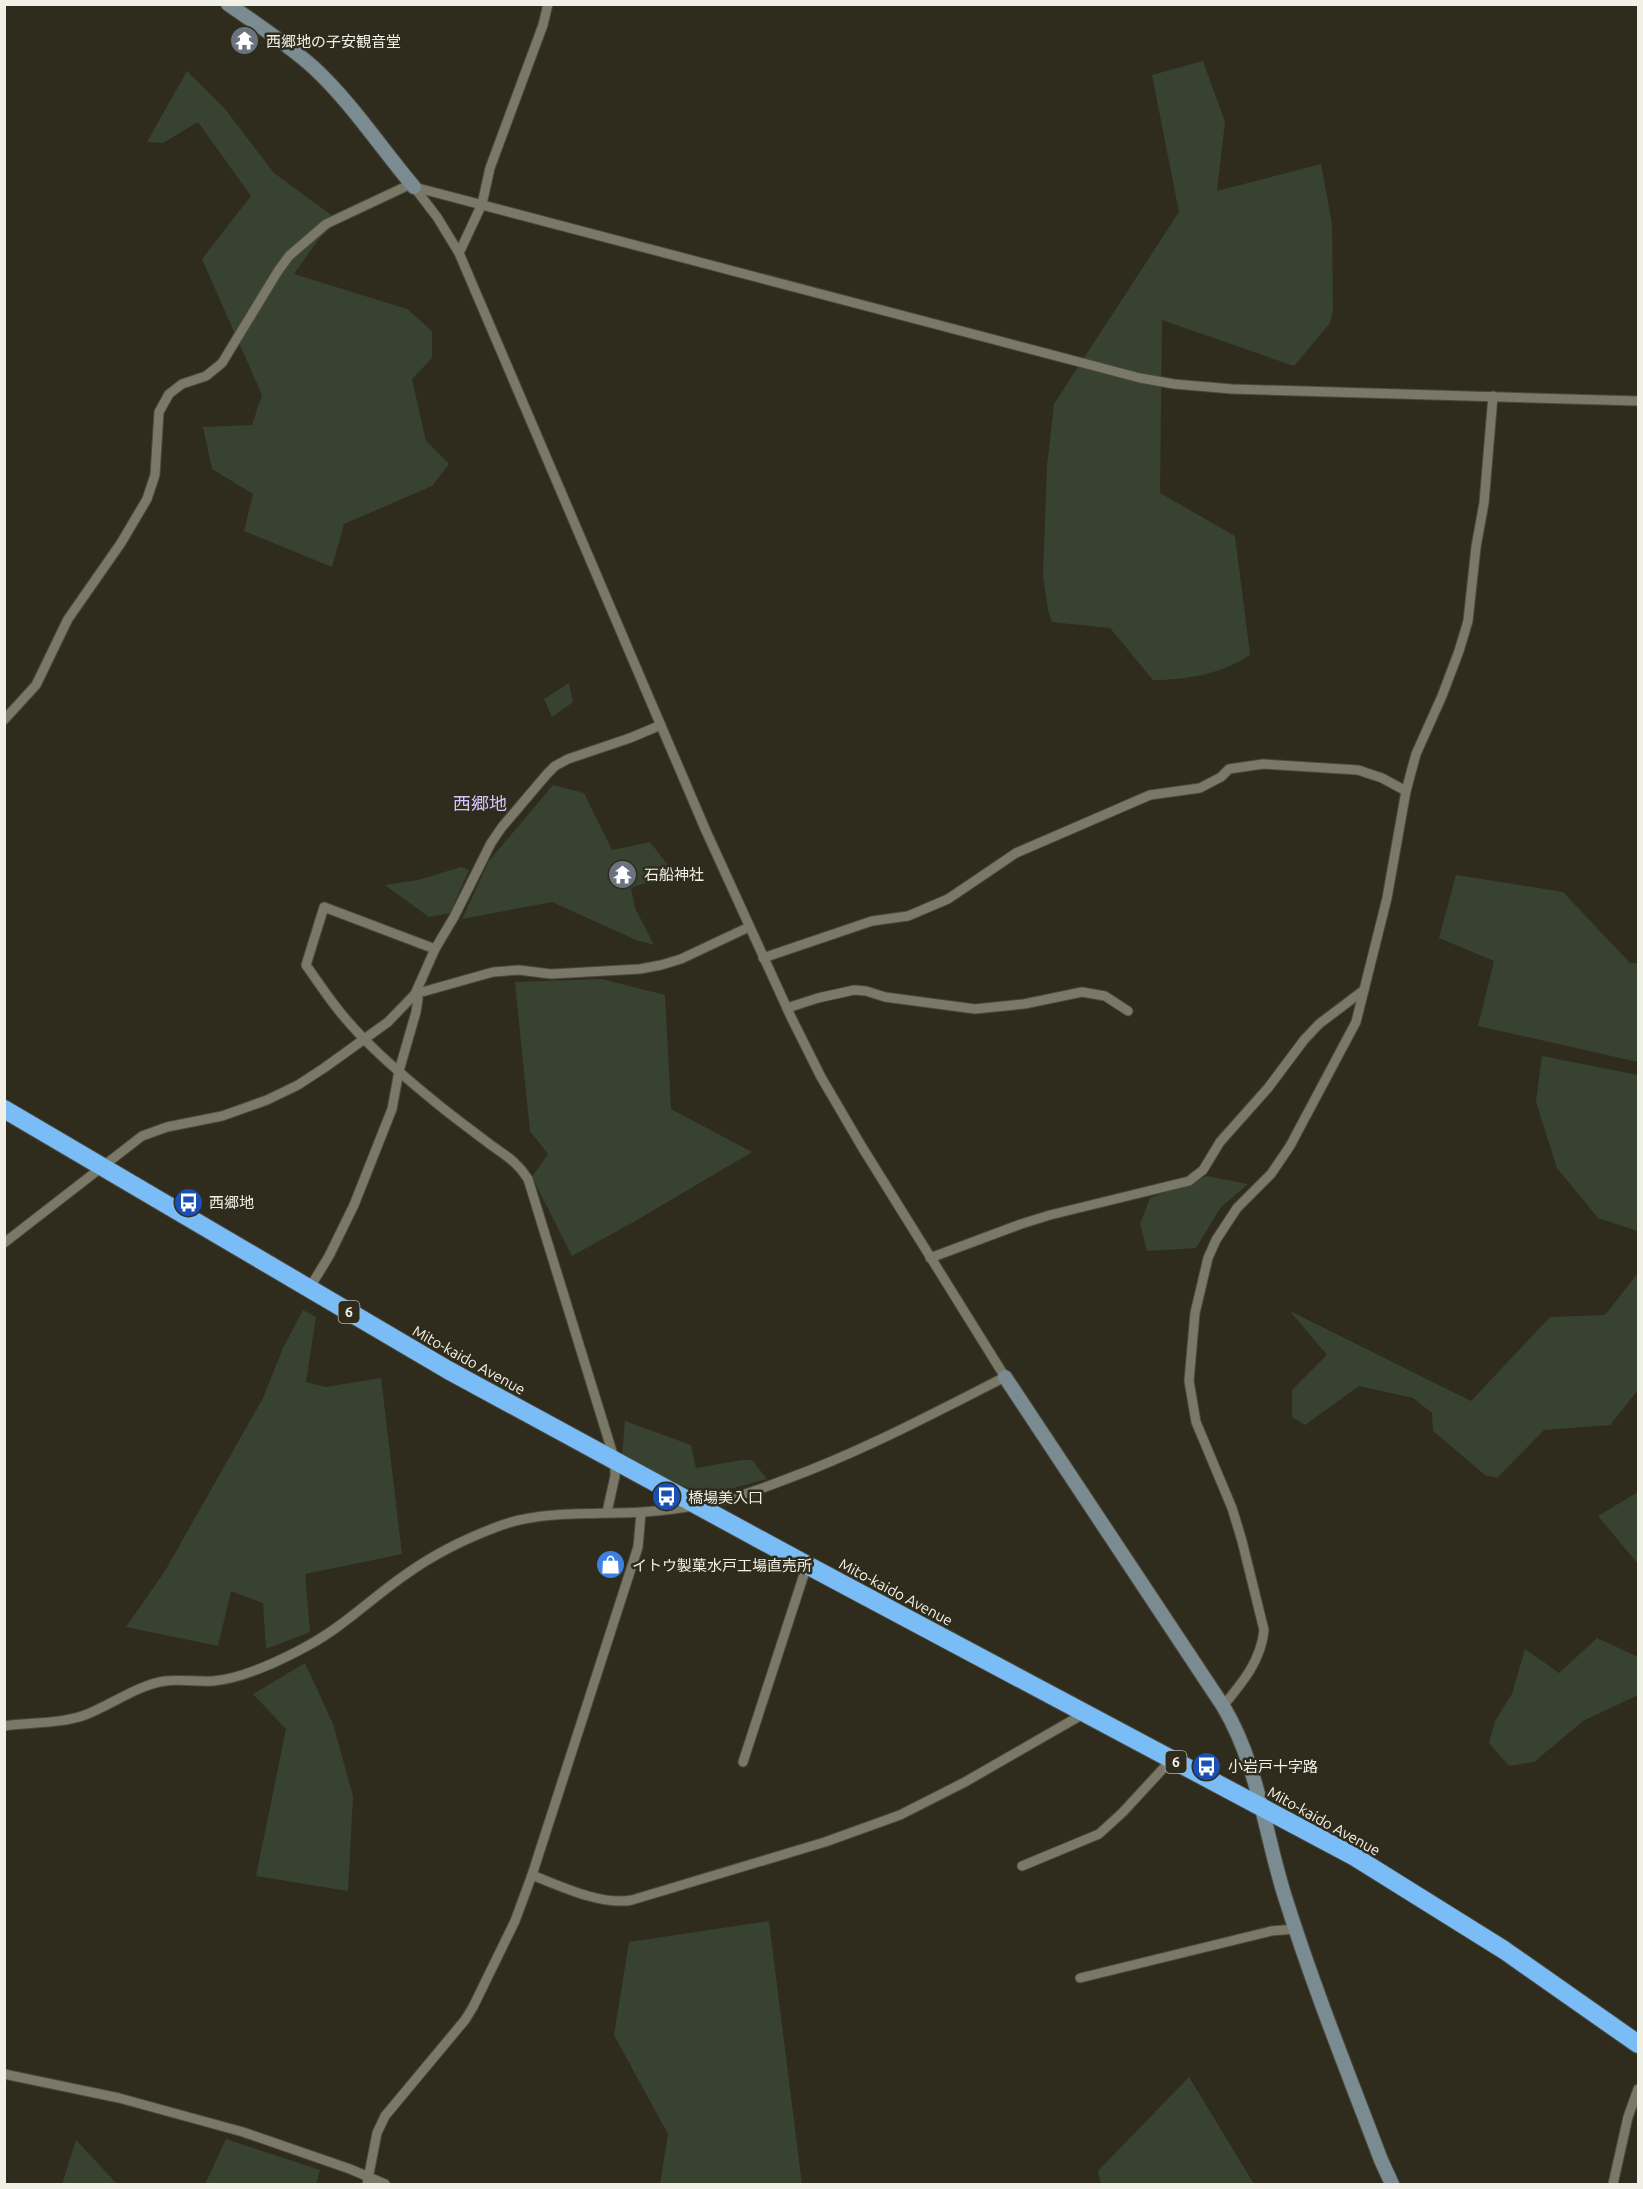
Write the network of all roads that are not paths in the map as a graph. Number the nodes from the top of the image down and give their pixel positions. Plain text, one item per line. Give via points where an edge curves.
1 (228, 4) edge
2 (548, 4) edge
3 (413, 185) junction
4 (482, 204) junction
5 (459, 253) junction
6 (1493, 396) junction
7 (1638, 401) edge
8 (4, 720) edge
9 (661, 725) junction
10 (1406, 791) junction
11 (749, 927) junction
12 (435, 949) junction
13 (763, 957) junction
14 (1364, 990) junction
15 (415, 994) junction
16 (788, 1008) junction
17 (1128, 1011) dead end
18 (365, 1039) junction
19 (399, 1071) junction
20 (4, 1109) edge
21 (102, 1167) junction
22 (4, 1243) edge
23 (930, 1258) junction
24 (309, 1289) junction
25 (1005, 1377) junction
26 (615, 1461) junction
27 (698, 1505) junction
28 (608, 1512) junction
29 (641, 1512) junction
30 (807, 1565) junction
31 (1223, 1707) junction
32 (1085, 1713) junction
33 (4, 1726) edge
34 (1171, 1760) junction
35 (743, 1762) dead end
36 (1260, 1806) junction
37 (1022, 1866) dead end
38 (532, 1875) junction
39 (1295, 1929) junction
40 (1080, 1978) dead end
41 (1638, 2044) edge
42 (4, 2074) edge
43 (1638, 2089) edge
44 (368, 2181) edge
45 (385, 2184) edge
46 (1392, 2184) edge
47 (1613, 2184) edge

1 - 3 street via 314,68
2 - 4 street via 490,168
3 - 4 street
3 - 5 street
3 - 8 street via 334,219 312,236 278,271 222,363 206,376 182,384 169,394 159,412 155,474 147,499 68,619 36,685
4 - 5 street
4 - 6 street via 1140,378 1232,389
5 - 9 street
6 - 7 street
6 - 10 street via 1468,621 1442,696 1416,754
9 - 11 street
9 - 12 street via 555,766 491,843
10 - 13 street via 1358,770 1263,764 1228,769 1200,788 1150,795 1016,853 948,899 918,912 872,921
10 - 14 street via 1387,898
11 - 13 street
11 - 15 street via 661,965 551,974 493,972
12 - 15 street
12 - 18 street via 324,907 306,965
13 - 16 street
14 - 23 street via 1304,1040 1220,1142 1203,1170 1189,1181 1050,1215
14 - 31 street via 1356,1022 1303,1124 1271,1174 1226,1223 1208,1258 1200,1287 1191,1355 1191,1398 1204,1444 1232,1508 1263,1630 1256,1660
15 - 18 street
15 - 19 street via 416,1012
16 - 17 street via 855,990 975,1009 1082,992 1105,996
16 - 23 street via 821,1077
18 - 19 street
18 - 21 street via 288,1090 231,1114 153,1131
19 - 24 street via 392,1108 354,1205
19 - 26 street via 510,1157 528,1179
20 - 21 highway, Mito-kaido Avenue / 6
21 - 22 street
21 - 24 highway, Mito-kaido Avenue / 6
23 - 25 street
24 - 26 highway, Mito-kaido Avenue / 6
25 - 27 street via 834,1461 760,1489
25 - 31 street
26 - 27 highway, Mito-kaido Avenue / 6
26 - 28 street
27 - 29 street
27 - 30 highway, Mito-kaido Avenue / 6
28 - 29 street
28 - 33 street via 503,1524 434,1556 309,1645 239,1676 215,1681 163,1681 84,1715
29 - 38 street via 638,1547
30 - 32 highway, Mito-kaido Avenue / 6
30 - 35 street
31 - 36 street via 1242,1740
32 - 34 highway, Mito-kaido Avenue / 6
32 - 38 street via 900,1815 653,1894 622,1902 609,1901
34 - 36 highway, Mito-kaido Avenue / 6
34 - 37 street via 1099,1834
36 - 39 street
36 - 41 highway, Mito-kaido Avenue / 6 via 1355,1857 1504,1950
38 - 44 street via 515,1921 473,2007 385,2116 375,2140
39 - 40 street via 1271,1931
39 - 46 street
42 - 44 street via 119,2098 243,2132 350,2169
43 - 47 street
44 - 45 street

